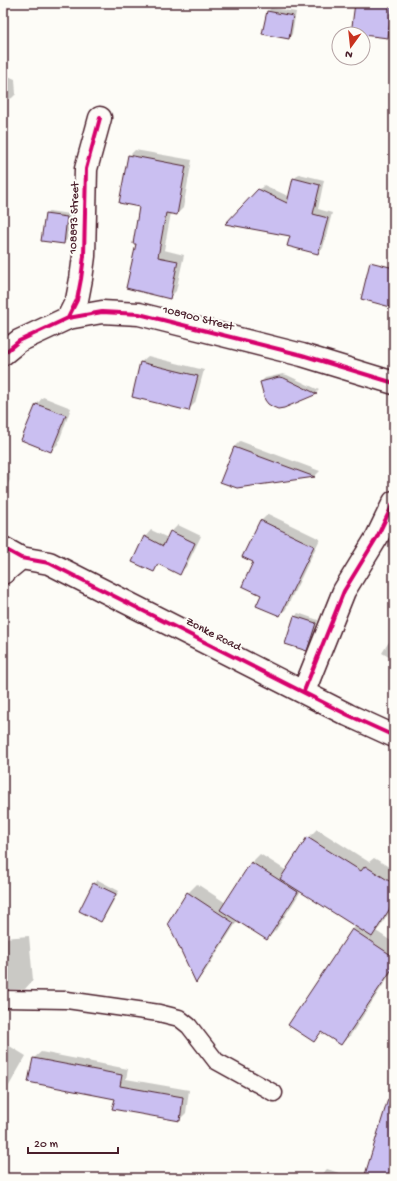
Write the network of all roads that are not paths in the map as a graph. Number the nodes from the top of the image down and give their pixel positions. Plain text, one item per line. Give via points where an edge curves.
1 (100, 118) dead end
2 (68, 318) junction
3 (3, 354) edge
4 (394, 383) edge
5 (394, 502) edge
6 (12, 553) edge
7 (3, 573) edge
8 (304, 691) junction
9 (394, 736) edge
10 (3, 999) edge
11 (274, 1093) dead end

1 - 2 street, 108893 Street via 86,169 81,279 77,300
2 - 3 street, 108900 Street via 19,341
2 - 4 street, 108900 Street via 102,312 139,314 302,355
5 - 8 street via 377,537 344,591
6 - 7 street, Zonke Road
6 - 8 street, Zonke Road via 49,563
8 - 9 street, Zonke Road
10 - 11 lane via 67,1000 179,1018 189,1026 216,1061

